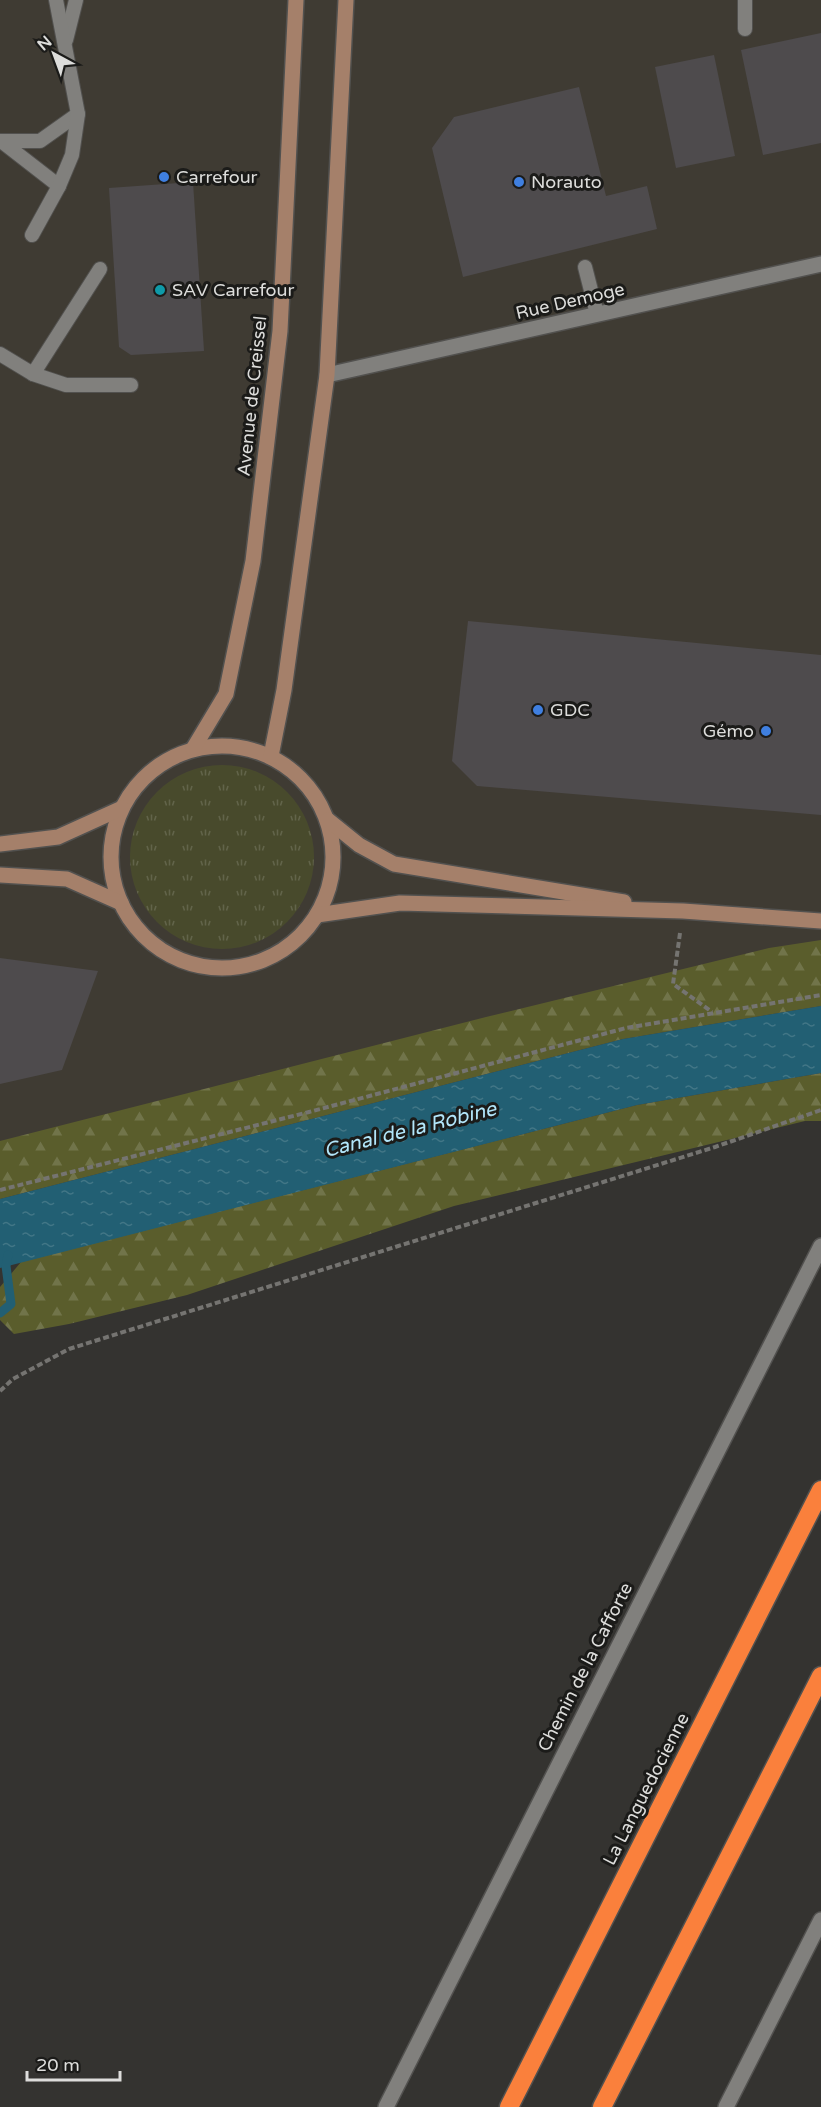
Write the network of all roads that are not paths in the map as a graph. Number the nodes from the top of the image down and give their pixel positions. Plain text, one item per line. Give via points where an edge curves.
1 (56, 0) edge
2 (76, 0) edge
3 (296, 0) edge
4 (346, 0) edge
5 (745, 0) edge
6 (745, 29) dead end
7 (65, 45) junction
8 (78, 114) junction
9 (59, 186) junction
10 (32, 235) dead end
11 (821, 264) edge
12 (585, 267) dead end
13 (100, 269) dead end
14 (597, 314) junction
15 (0, 354) edge
16 (33, 374) junction
17 (327, 375) junction
18 (131, 386) dead end
19 (193, 749) junction
20 (271, 756) junction
21 (122, 808) junction
22 (327, 820) junction
23 (0, 844) edge
24 (0, 875) edge
25 (121, 903) junction
26 (683, 911) junction
27 (317, 915) junction
28 (821, 921) edge
29 (821, 1246) edge
30 (821, 1490) edge
31 (821, 1676) edge
32 (821, 1920) edge
33 (386, 2107) edge
34 (509, 2107) edge
35 (602, 2107) edge
36 (726, 2107) edge

1 - 7 lane
2 - 7 lane
3 - 19 street, Avenue de Creissel via 280,331 253,561 226,694
4 - 17 street
5 - 6 lane
7 - 8 lane
8 - 9 lane via 72,155
8 - 9 lane via 40,141 1,141
9 - 10 lane
11 - 14 street, Rue Demoge
12 - 14 lane
13 - 16 lane
14 - 17 street, Rue Demoge
15 - 16 lane
16 - 18 lane via 66,385
17 - 20 street via 284,690
19 - 20 street via 246,748
19 - 21 street via 164,762 140,782
20 - 22 street via 295,772 314,794
21 - 23 street via 58,837
21 - 25 street via 112,839 112,872
22 - 26 street via 359,845 394,864
22 - 27 street via 333,852 330,885
24 - 25 street via 67,879
25 - 27 street via 139,932 166,953 209,967 232,968 265,959 295,942
26 - 27 street via 399,903
26 - 28 street
29 - 33 street, Chemin de la Cafforte
30 - 34 highway, La Languedocienne
31 - 35 highway
32 - 36 street

